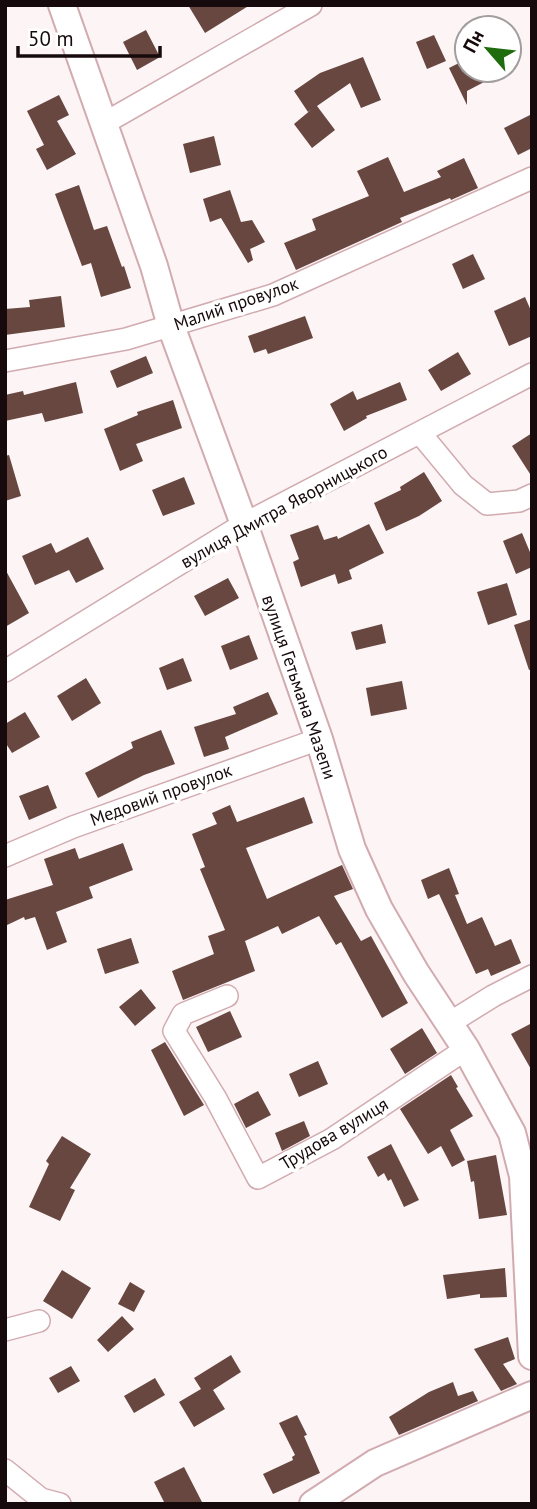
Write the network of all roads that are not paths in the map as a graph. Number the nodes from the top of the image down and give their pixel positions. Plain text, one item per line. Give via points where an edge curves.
1 (62, 5) edge
2 (311, 5) edge
3 (103, 124) junction
4 (532, 178) edge
5 (172, 326) junction
6 (5, 361) edge
7 (532, 374) edge
8 (420, 433) junction
9 (532, 495) edge
10 (244, 524) junction
11 (5, 671) edge
12 (319, 739) junction
13 (5, 856) edge
14 (532, 976) edge
15 (227, 996) dead end
16 (448, 1024) junction
17 (466, 1049) junction
18 (39, 1321) dead end
19 (5, 1330) edge
20 (532, 1356) edge
21 (532, 1395) edge
22 (5, 1470) edge
23 (44, 1502) edge
24 (313, 1504) edge

1 - 3 street, вулиця Гетьмана Мазепи
2 - 3 street
3 - 5 street, вулиця Гетьмана Мазепи
4 - 5 street, Малий провулок via 273,295
5 - 6 street, Малий провулок
5 - 10 street, вулиця Гетьмана Мазепи
7 - 8 street, вулиця Дмитра Яворницького
8 - 9 street via 463,485 487,504
8 - 10 street, вулиця Дмитра Яворницького
10 - 11 street, вулиця Дмитра Яворницького
10 - 12 street, вулиця Гетьмана Мазепи
12 - 13 street, Медовий провулок
12 - 16 street, вулиця Гетьмана Мазепи via 352,849 379,909
14 - 16 street
15 - 17 street, Трудова вулиця via 183,1014 174,1031 258,1178 332,1139
16 - 17 street, вулиця Гетьмана Мазепи
17 - 20 street, вулиця Гетьмана Мазепи via 512,1133 523,1176
18 - 19 street
21 - 24 street via 375,1463
22 - 23 street

